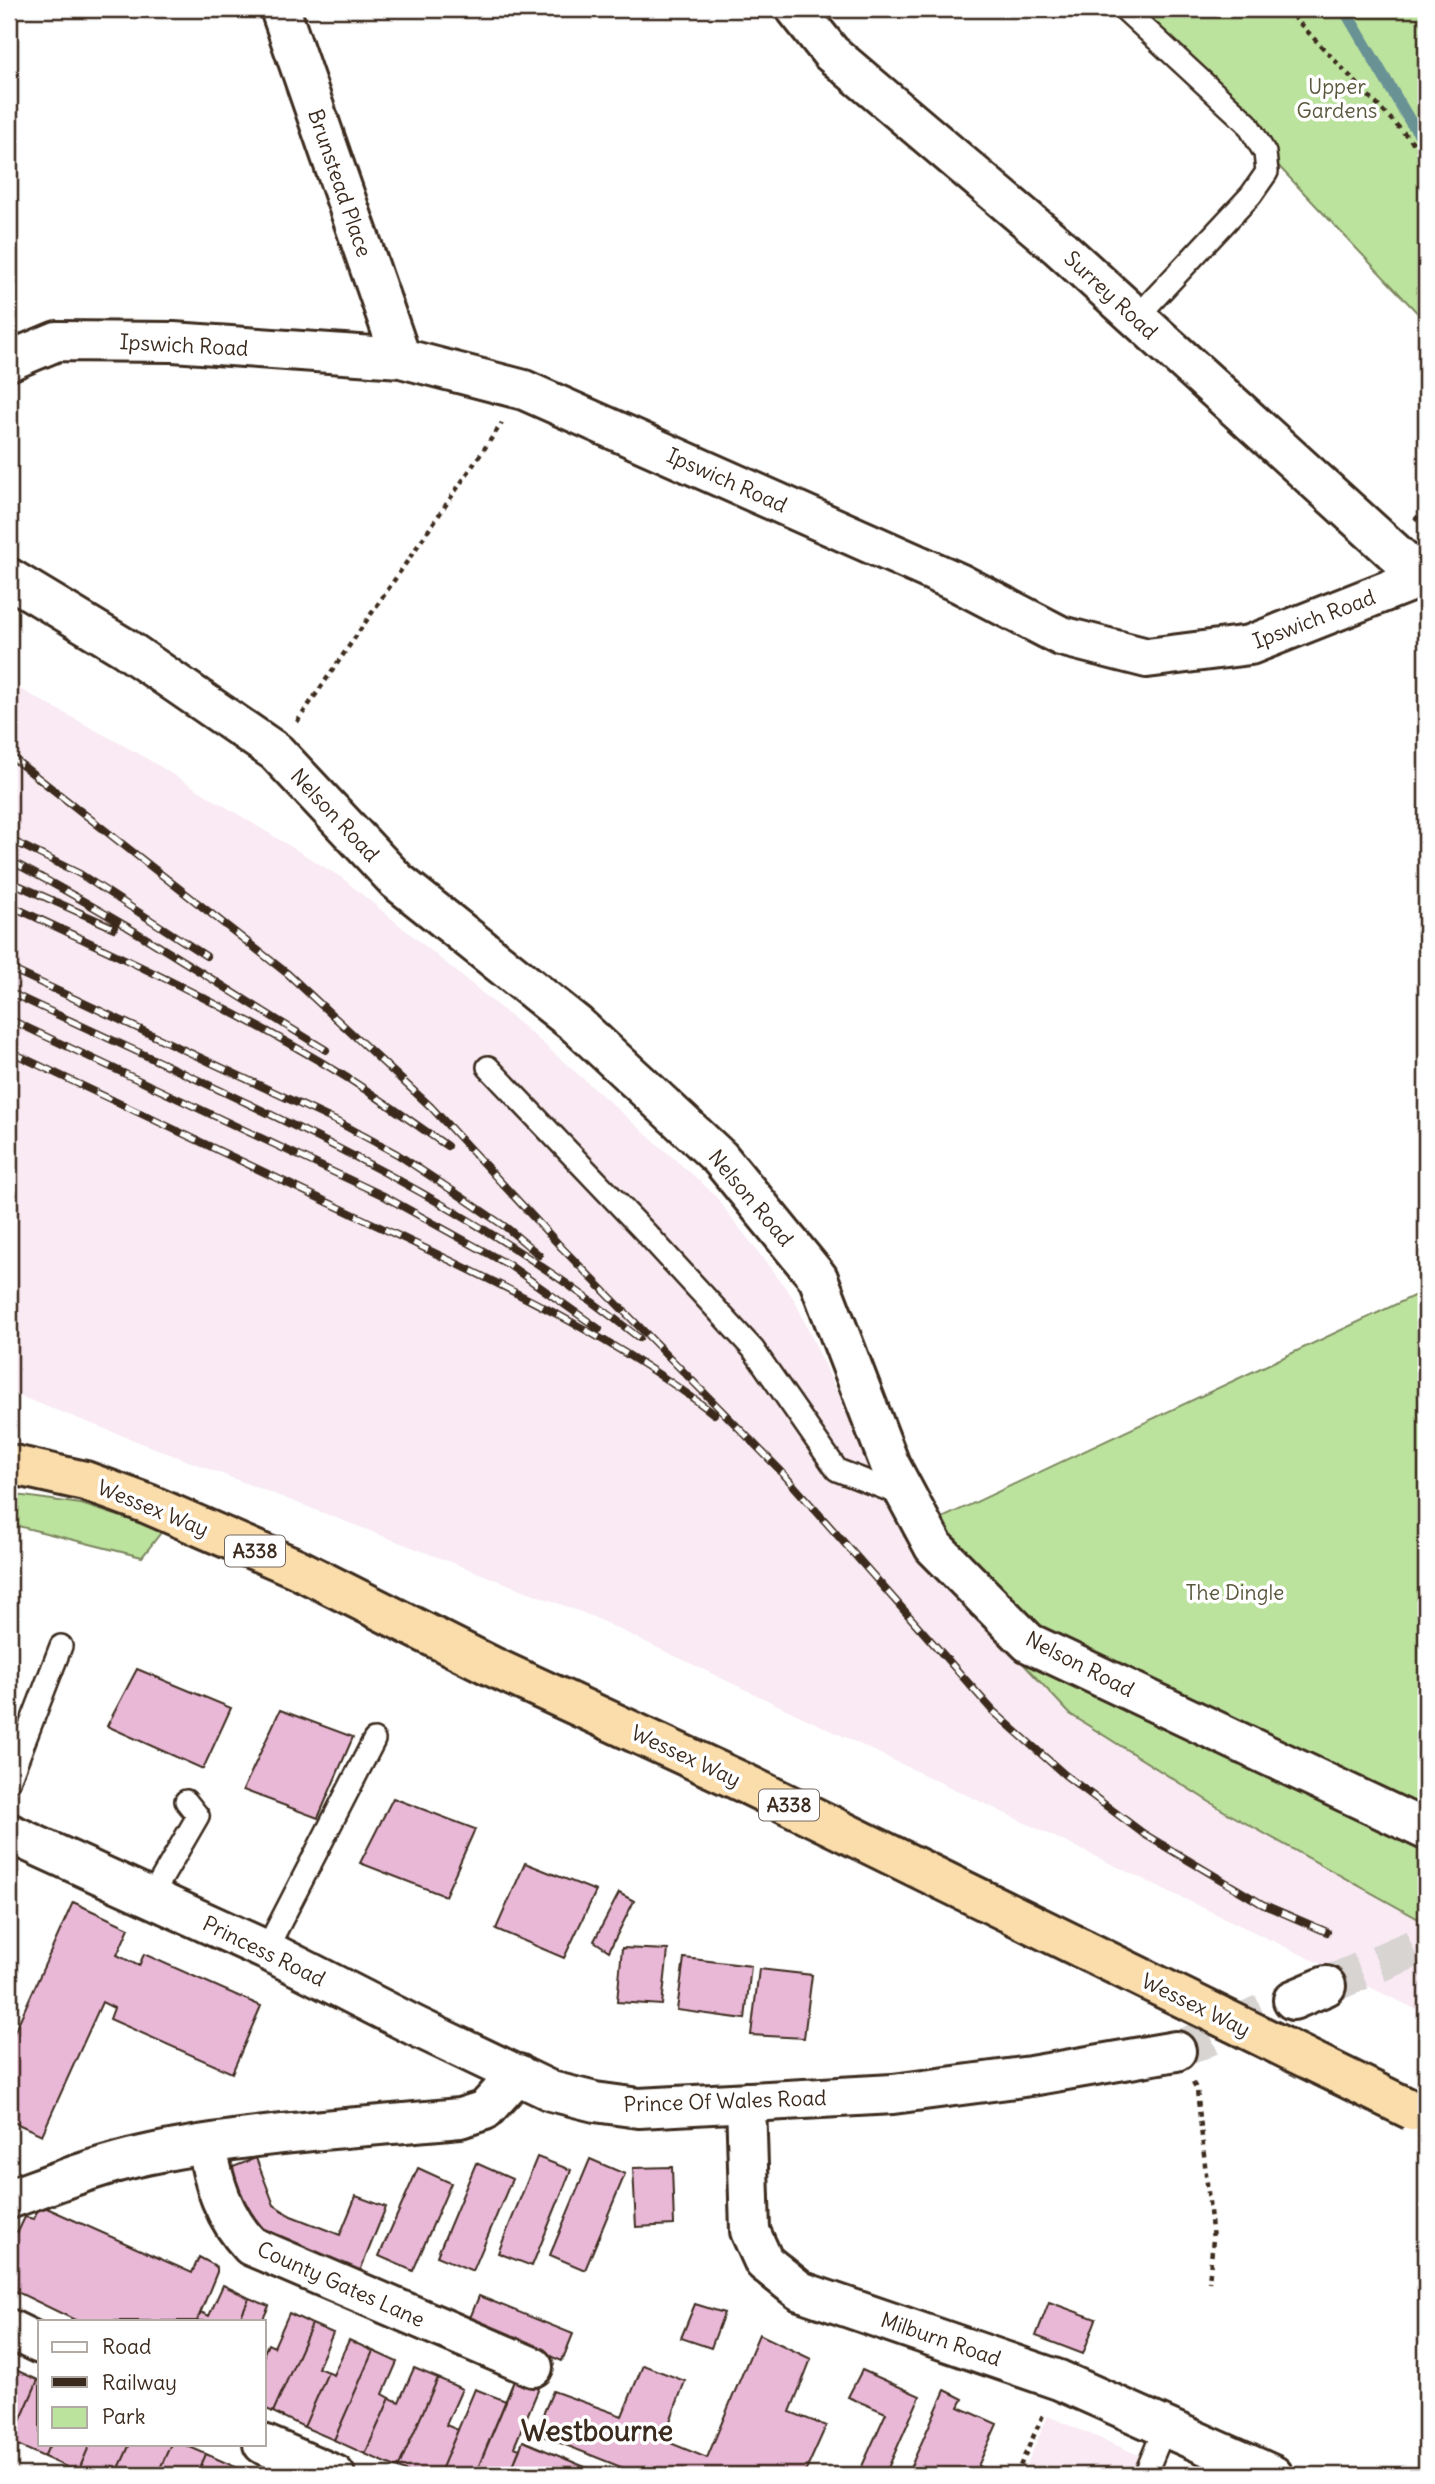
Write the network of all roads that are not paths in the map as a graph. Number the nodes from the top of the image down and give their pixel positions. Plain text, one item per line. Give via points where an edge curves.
1 (280, 9) edge
2 (796, 9) edge
3 (1124, 9) edge
4 (1136, 318) junction
5 (401, 358) junction
6 (9, 361) edge
7 (9, 578) edge
8 (1424, 579) edge
9 (488, 1067) dead end
10 (9, 1464) edge
11 (907, 1497) junction
12 (61, 1646) dead end
13 (374, 1740) dead end
14 (9, 1781) edge
15 (186, 1801) dead end
16 (1426, 1830) edge
17 (9, 1833) edge
18 (152, 1897) junction
19 (266, 1950) junction
20 (1176, 2051) tunnel mouth
21 (518, 2074) junction
22 (746, 2102) junction
23 (1419, 2114) edge
24 (206, 2145) junction
25 (9, 2199) edge
26 (9, 2329) edge
27 (38, 2343) edge
28 (533, 2367) dead end
29 (1165, 2427) junction
30 (271, 2455) edge
31 (335, 2475) edge
32 (1145, 2475) edge
33 (1273, 2475) edge

1 - 5 street, Brunstead Place
2 - 4 street, Surrey Road via 831,53
3 - 4 lane via 1247,123 1265,153 1267,172
4 - 8 street, Surrey Road
5 - 6 street, Ipswich Road via 173,342 57,341
5 - 8 street, Ipswich Road via 524,390 959,583 1061,636 1147,658 1250,646
7 - 11 street, Nelson Road via 125,648 276,752 397,881 577,1025 720,1158 818,1278 890,1465
9 - 11 lane via 753,1349 837,1470
10 - 23 highway, Wessex Way / A338, bridge via 85,1481 149,1504 296,1568
11 - 16 street, Nelson Road via 934,1548 1029,1643
12 - 14 lane
13 - 19 lane
15 - 18 lane via 198,1816
17 - 18 street, Princess Road
18 - 19 street, Princess Road
19 - 21 street, Princess Road
20 - 22 street, Prince Of Wales Road via 893,2094
21 - 22 street, Prince Of Wales Road via 551,2091 639,2108
21 - 24 street via 485,2110 460,2118
22 - 29 street, Milburn Road via 750,2231 764,2262 800,2291 1059,2379
24 - 25 street via 95,2168
24 - 28 street, County Gates Lane via 212,2177 236,2230 251,2246
26 - 27 street
29 - 32 lane
29 - 33 street, Milburn Road
30 - 31 street

